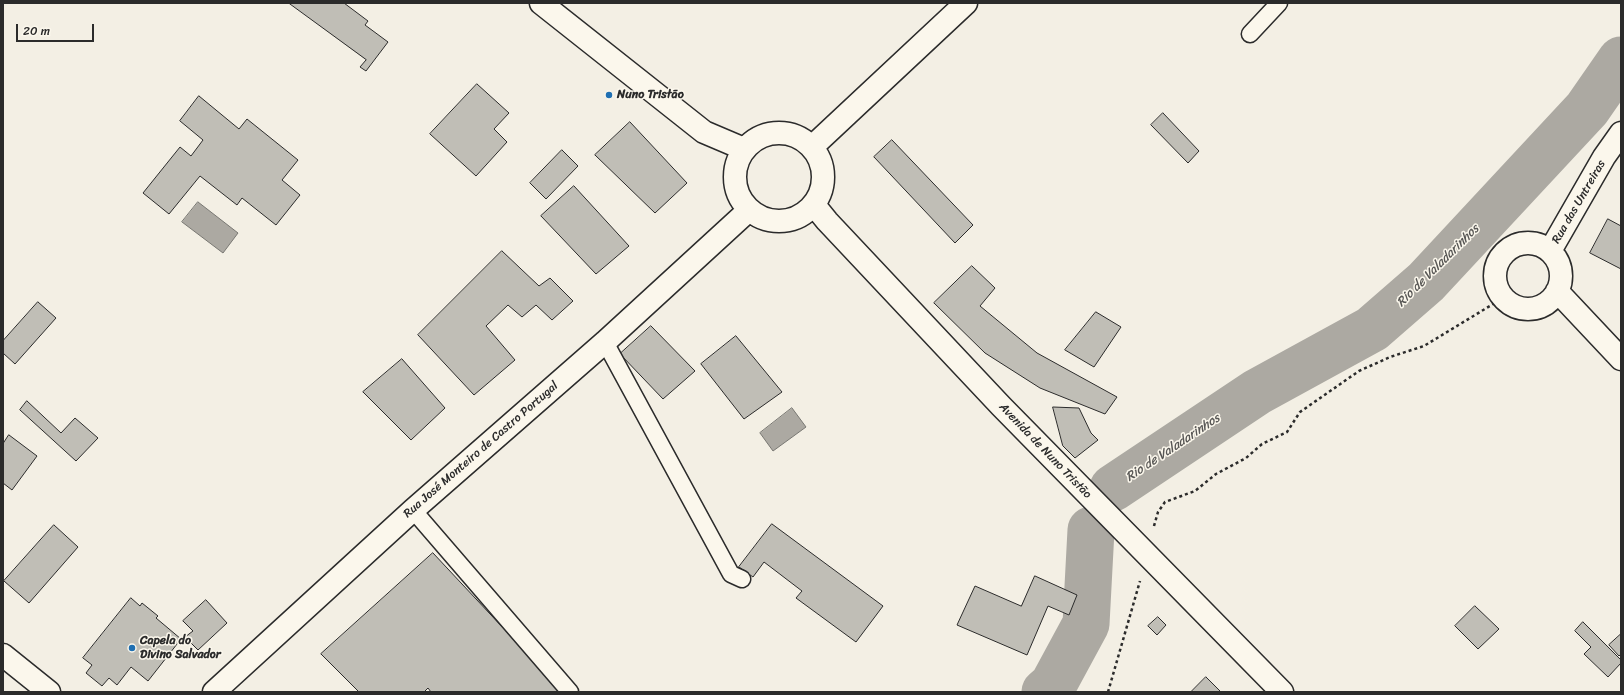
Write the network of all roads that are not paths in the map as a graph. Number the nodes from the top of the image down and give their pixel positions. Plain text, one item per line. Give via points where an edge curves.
1 (542, 3) edge
2 (966, 3) edge
3 (1280, 3) edge
4 (1250, 34) dead end
5 (1621, 133) edge
6 (812, 147) junction
7 (744, 149) junction
8 (814, 205) junction
9 (749, 210) junction
10 (1550, 251) junction
11 (1557, 291) junction
12 (605, 342) junction
13 (1621, 359) edge
14 (412, 510) junction
15 (742, 579) dead end
16 (3, 655) edge
17 (49, 692) edge
18 (214, 692) edge
19 (570, 692) edge
20 (1282, 692) edge

1 - 7 street via 704,132
2 - 6 street
3 - 4 lane
5 - 10 street, Rua das Untreiras via 1604,157
6 - 7 street via 800,137 785,133 770,134
6 - 8 street via 823,169 820,194
7 - 9 street via 735,174 736,187
8 - 9 street via 790,220 775,221
8 - 20 street, Avenida de Nuno Tristão via 1001,406
9 - 12 street, Rua José Monteiro de Castro Portugal
10 - 11 street, Rua das Untreiras via 1557,259 1560,270
10 - 11 street, Rua das Untreiras via 1530,242 1509,248 1496,266 1496,287 1510,304 1520,308 1541,306
11 - 13 street
12 - 14 street, Rua José Monteiro de Castro Portugal
12 - 15 lane via 731,574
14 - 18 street, Rua José Monteiro de Castro Portugal
14 - 19 lane
16 - 17 street

